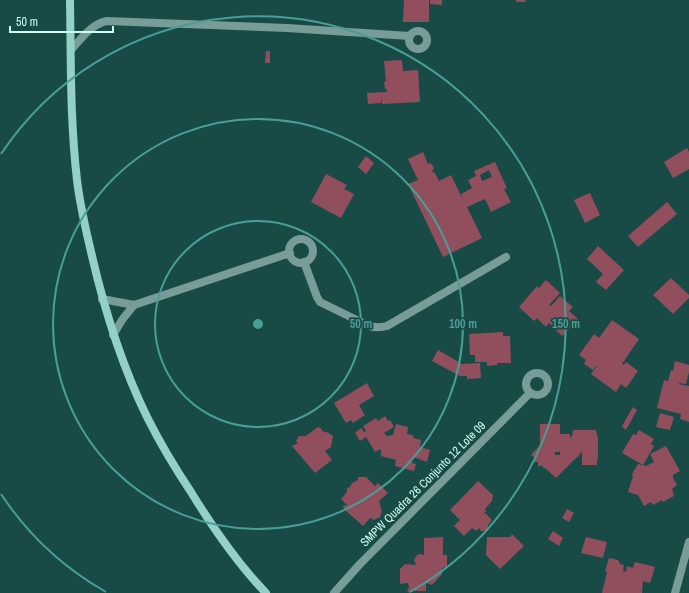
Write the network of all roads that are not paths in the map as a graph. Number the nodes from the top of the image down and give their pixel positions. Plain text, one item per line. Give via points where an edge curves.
1 (70, 0) edge
2 (410, 36) dead end
3 (71, 50) junction
4 (290, 254) junction
5 (506, 257) dead end
6 (304, 262) junction
7 (102, 299) junction
8 (134, 305) junction
9 (113, 335) junction
10 (530, 393) dead end
11 (689, 542) edge
12 (266, 593) edge
13 (334, 593) edge
14 (675, 593) edge

1 - 3 street
2 - 3 street via 279,27 107,21 99,22
3 - 7 street via 72,123 77,180 82,215
4 - 6 street via 295,260
4 - 6 street via 290,248 295,241 308,241 313,253
4 - 8 street
5 - 6 street via 380,328 367,325 318,300
7 - 8 street
7 - 9 street
8 - 9 street
9 - 12 street via 147,417 169,457 210,524 250,577
10 - 13 street, SMPW Quadra 26 Conjunto 12 Lote 09
11 - 14 street

